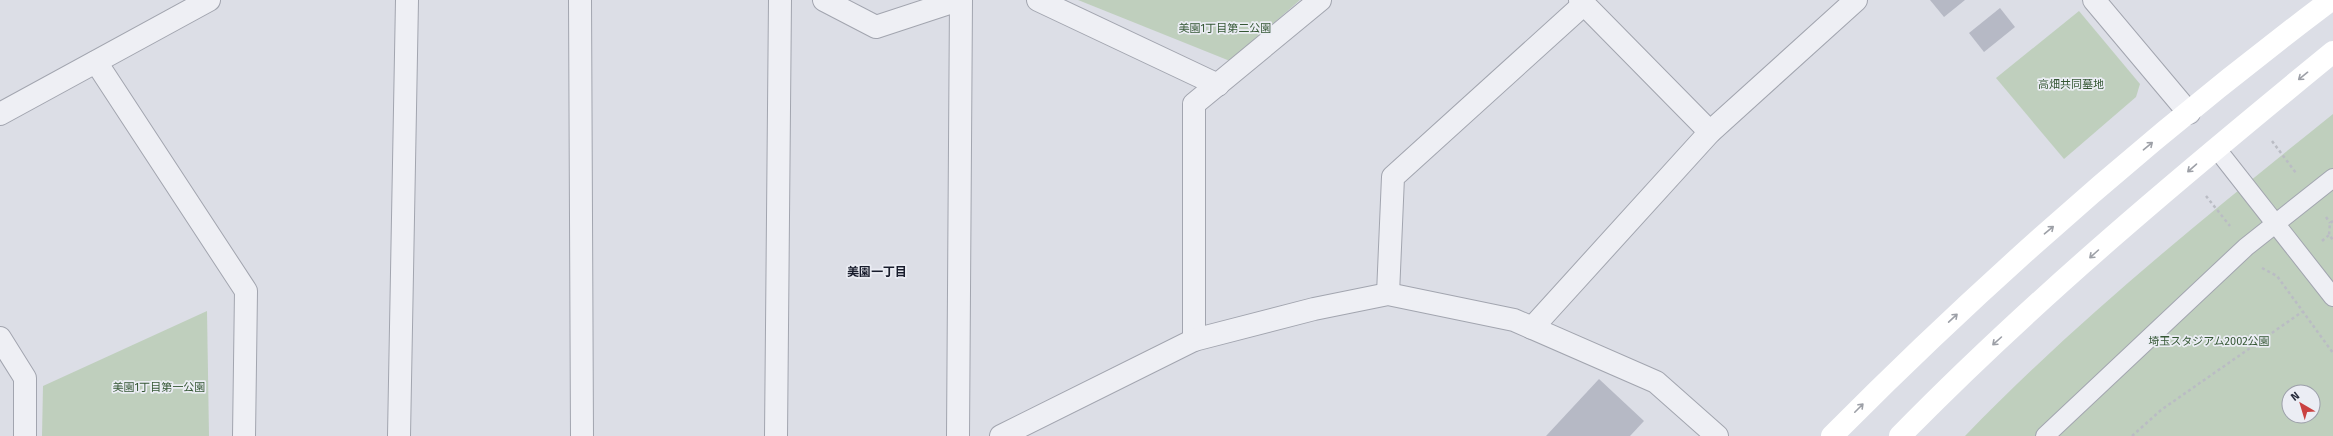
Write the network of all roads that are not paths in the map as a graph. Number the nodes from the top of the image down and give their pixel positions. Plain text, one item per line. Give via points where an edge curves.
1 (209, 0) edge
2 (407, 0) edge
3 (580, 0) edge
4 (780, 0) edge
5 (824, 0) edge
6 (960, 0) edge
7 (1038, 0) edge
8 (1320, 0) edge
9 (1856, 0) edge
10 (2094, 0) edge
11 (2331, 0) edge
12 (1582, 2) edge
13 (2333, 52) edge
14 (96, 62) junction
15 (1218, 85) junction
16 (2189, 113) junction
17 (0, 114) edge
18 (1710, 132) junction
19 (2216, 148) junction
20 (2333, 178) edge
21 (2275, 223) junction
22 (1388, 294) junction
23 (2333, 297) edge
24 (1532, 328) junction
25 (0, 338) edge
26 (1194, 340) junction
27 (25, 436) edge
28 (244, 436) edge
29 (399, 436) edge
30 (582, 436) edge
31 (776, 436) edge
32 (958, 436) edge
33 (1001, 436) edge
34 (1717, 436) edge
35 (1832, 436) edge
36 (1900, 436) edge
37 (2045, 436) edge

1 - 14 street
2 - 29 street
3 - 30 street
4 - 31 street
5 - 6 street via 876,27
6 - 32 street
7 - 15 street
8 - 15 street
9 - 18 street
10 - 16 street
11 - 16 street
12 - 18 street
12 - 22 street via 1393,177
13 -> 19 street
14 - 17 street
14 - 28 street via 246,292
15 - 26 street via 1194,104
35 -> 16 street via 1897,370 2026,250
18 - 24 street
19 - 21 lane
19 -> 36 street via 1964,371
20 - 21 lane
21 - 23 lane
21 - 37 lane via 2246,247
22 - 24 street via 1514,320
22 - 26 street via 1314,309
24 - 34 street via 1656,382
25 - 27 street via 25,378
26 - 33 street

